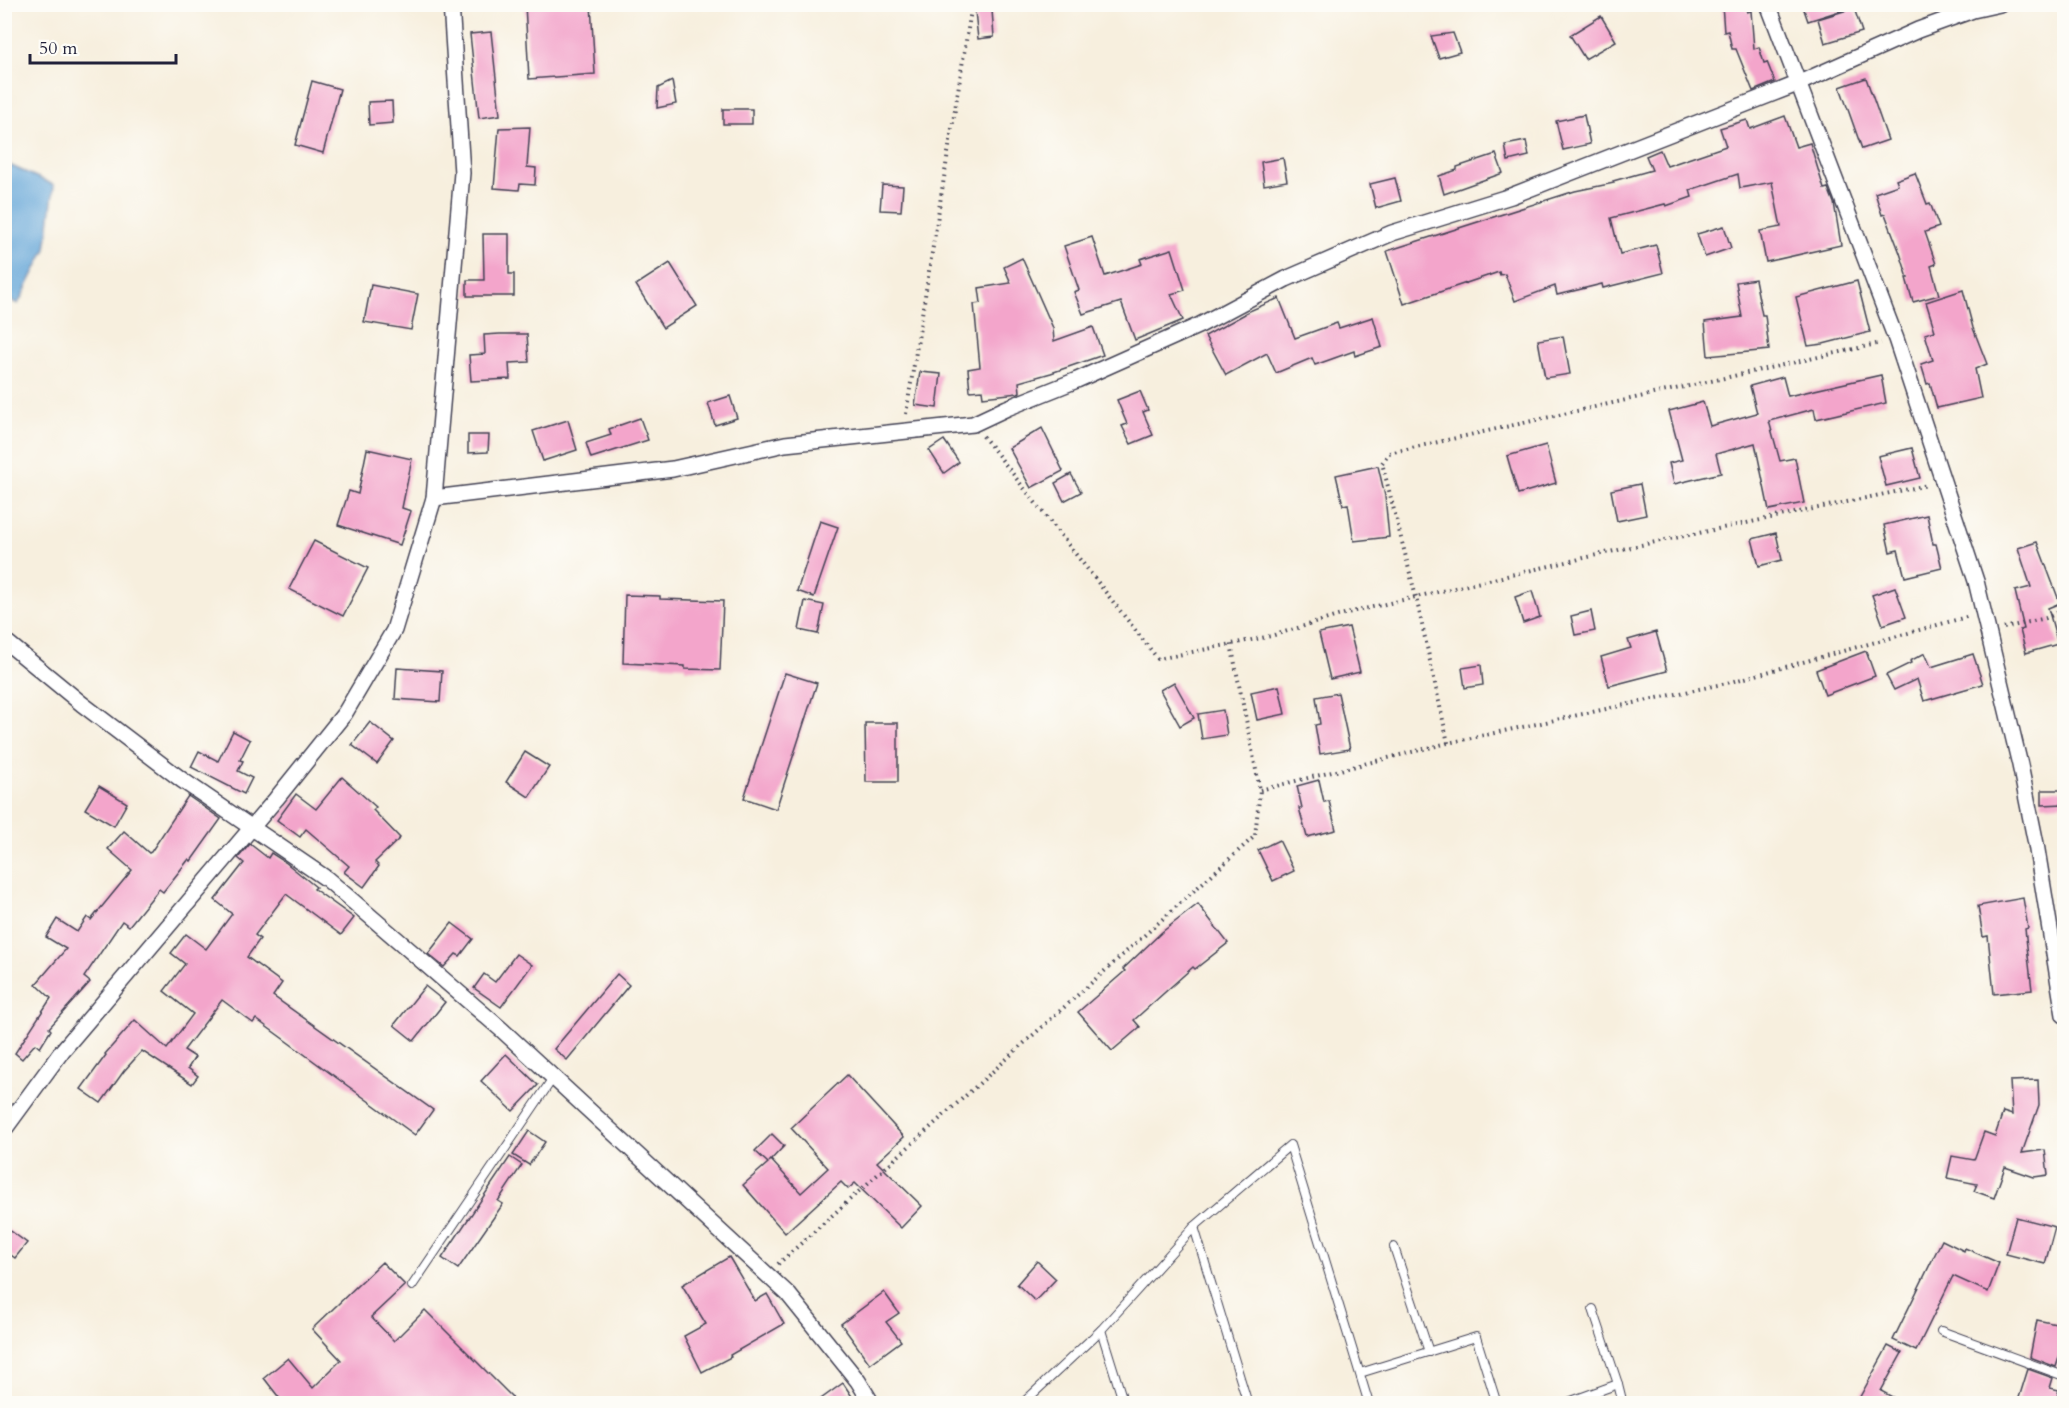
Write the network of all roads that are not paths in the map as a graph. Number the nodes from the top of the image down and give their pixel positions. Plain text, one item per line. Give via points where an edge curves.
1 (452, 4) edge
2 (1768, 4) edge
3 (2000, 4) edge
4 (1797, 84) junction
5 (434, 498) junction
6 (4, 640) edge
7 (253, 827) junction
8 (2064, 1015) edge
9 (553, 1078) junction
10 (4, 1130) edge
11 (1194, 1227) junction
12 (1394, 1247) dead end
13 (412, 1286) dead end
14 (1593, 1309) dead end
15 (1101, 1330) junction
16 (1941, 1331) dead end
17 (1429, 1352) junction
18 (1360, 1373) junction
19 (2064, 1376) edge
20 (1617, 1384) junction
21 (872, 1404) edge
22 (1022, 1404) edge
23 (1124, 1404) edge
24 (1248, 1404) edge
25 (1369, 1404) edge
26 (1497, 1404) edge
27 (1563, 1404) edge
28 (1623, 1404) edge

1 - 5 street via 462,173
2 - 4 street
3 - 4 street via 1918,30
4 - 5 street via 1511,196 1392,233 1286,279 1200,325 973,424 785,444 673,469
4 - 8 street via 1896,339 1984,612 2036,844
5 - 7 street via 394,630 345,713
6 - 7 street via 182,780
7 - 9 street via 327,879
7 - 10 street via 62,1051
9 - 13 lane
9 - 21 street via 788,1294
11 - 15 lane
11 - 18 lane via 1290,1145
11 - 24 lane
12 - 17 lane
14 - 20 lane
15 - 22 lane
15 - 23 lane
16 - 19 lane
17 - 18 lane
17 - 26 lane via 1476,1337
18 - 25 lane
20 - 27 lane
20 - 28 lane

